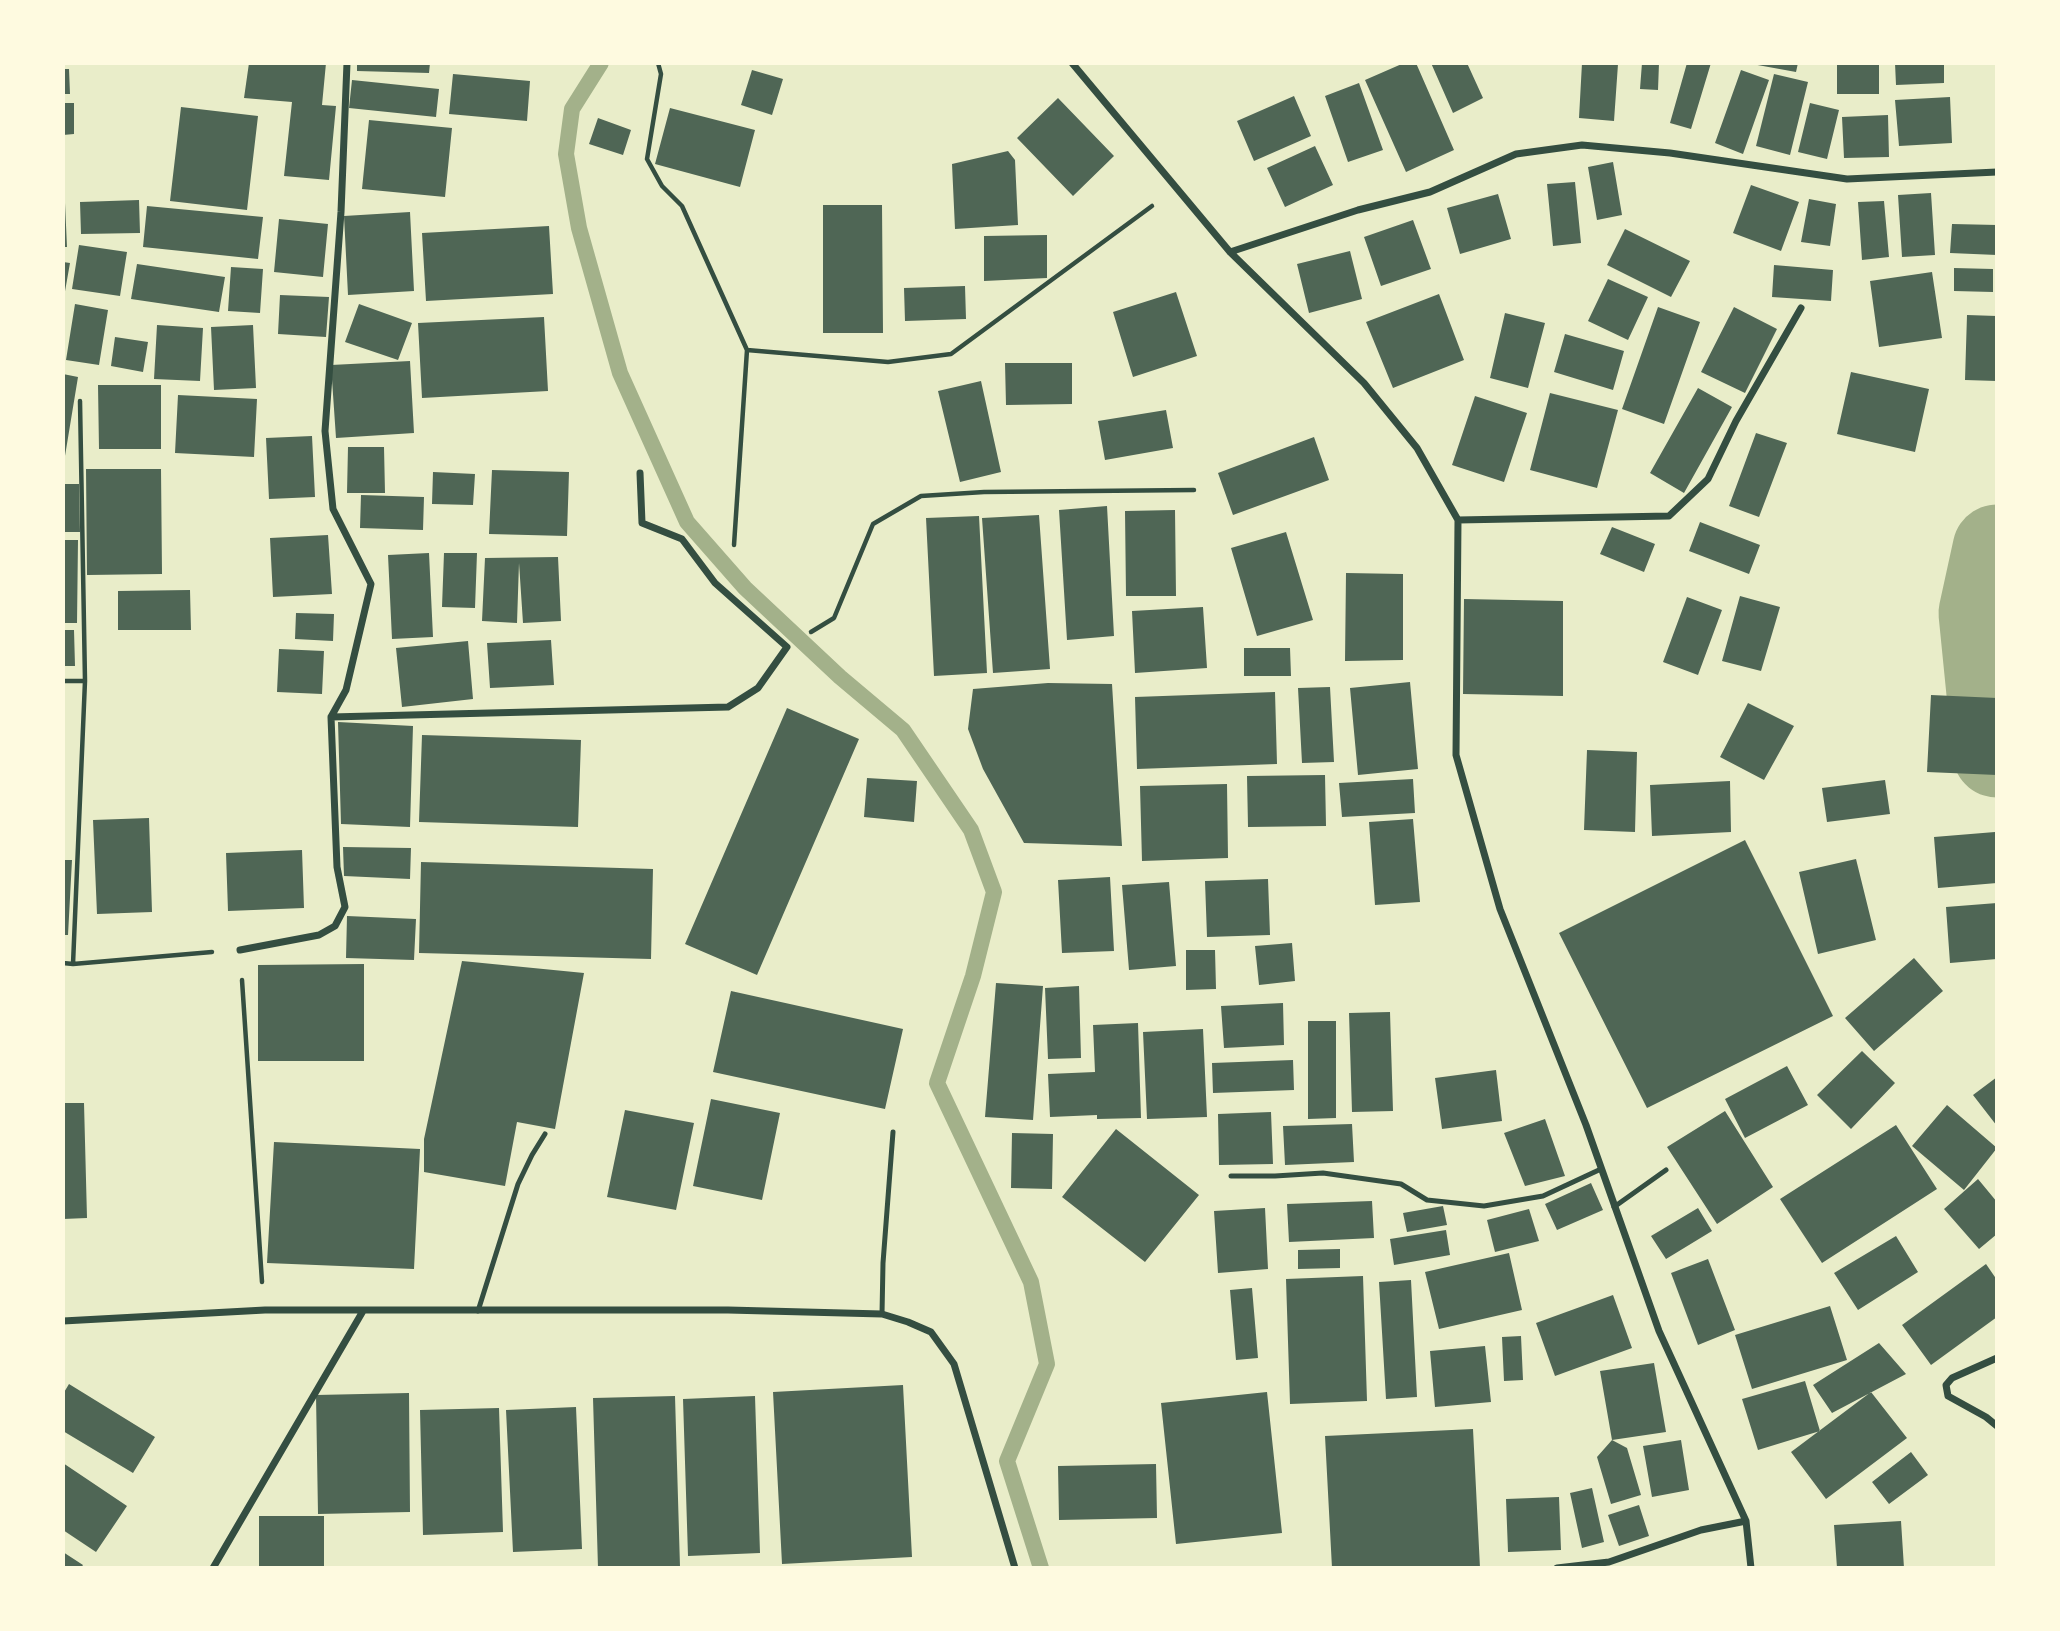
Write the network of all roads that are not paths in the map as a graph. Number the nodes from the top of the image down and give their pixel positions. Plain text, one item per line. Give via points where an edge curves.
1 (347, 63) edge
2 (1072, 63) edge
3 (1997, 172) edge
4 (1230, 252) junction
5 (1801, 308) dead end
6 (640, 473) dead end
7 (1458, 520) junction
8 (331, 717) junction
9 (240, 950) road end
10 (892, 1132) dead end
11 (545, 1134) dead end
12 (1601, 1169) junction
13 (1667, 1170) dead end
14 (1230, 1176) dead end
15 (1614, 1207) junction
16 (363, 1311) junction
17 (478, 1311) junction
18 (882, 1314) junction
19 (63, 1321) edge
20 (1997, 1358) edge
21 (1997, 1426) edge
22 (1746, 1521) junction
23 (214, 1568) edge
24 (1015, 1568) edge
25 (1557, 1568) edge
26 (1751, 1568) edge

1 - 8 street via 325,432 333,509 371,584 346,690
2 - 4 street
3 - 4 street via 1847,179 1582,145 1516,154 1430,192
4 - 7 street via 1364,383 1417,448
5 - 7 street via 1707,479 1669,516
6 - 8 street via 642,523 682,538 715,583 787,647 758,688 728,707
7 - 12 street via 1456,755 1500,909
8 - 9 street via 337,867 345,906 335,926 319,936
10 - 18 lane
11 - 17 lane via 518,1184
12 - 14 lane via 1543,1196 1484,1206 1427,1200 1401,1184 1323,1172
12 - 15 street
13 - 15 lane
15 - 22 street via 1659,1331
16 - 17 street
16 - 19 street via 265,1310
16 - 23 street
17 - 18 street
18 - 24 street via 931,1332 954,1363
20 - 21 street via 1946,1385 1948,1396
22 - 25 street via 1700,1530 1609,1562
22 - 26 street

